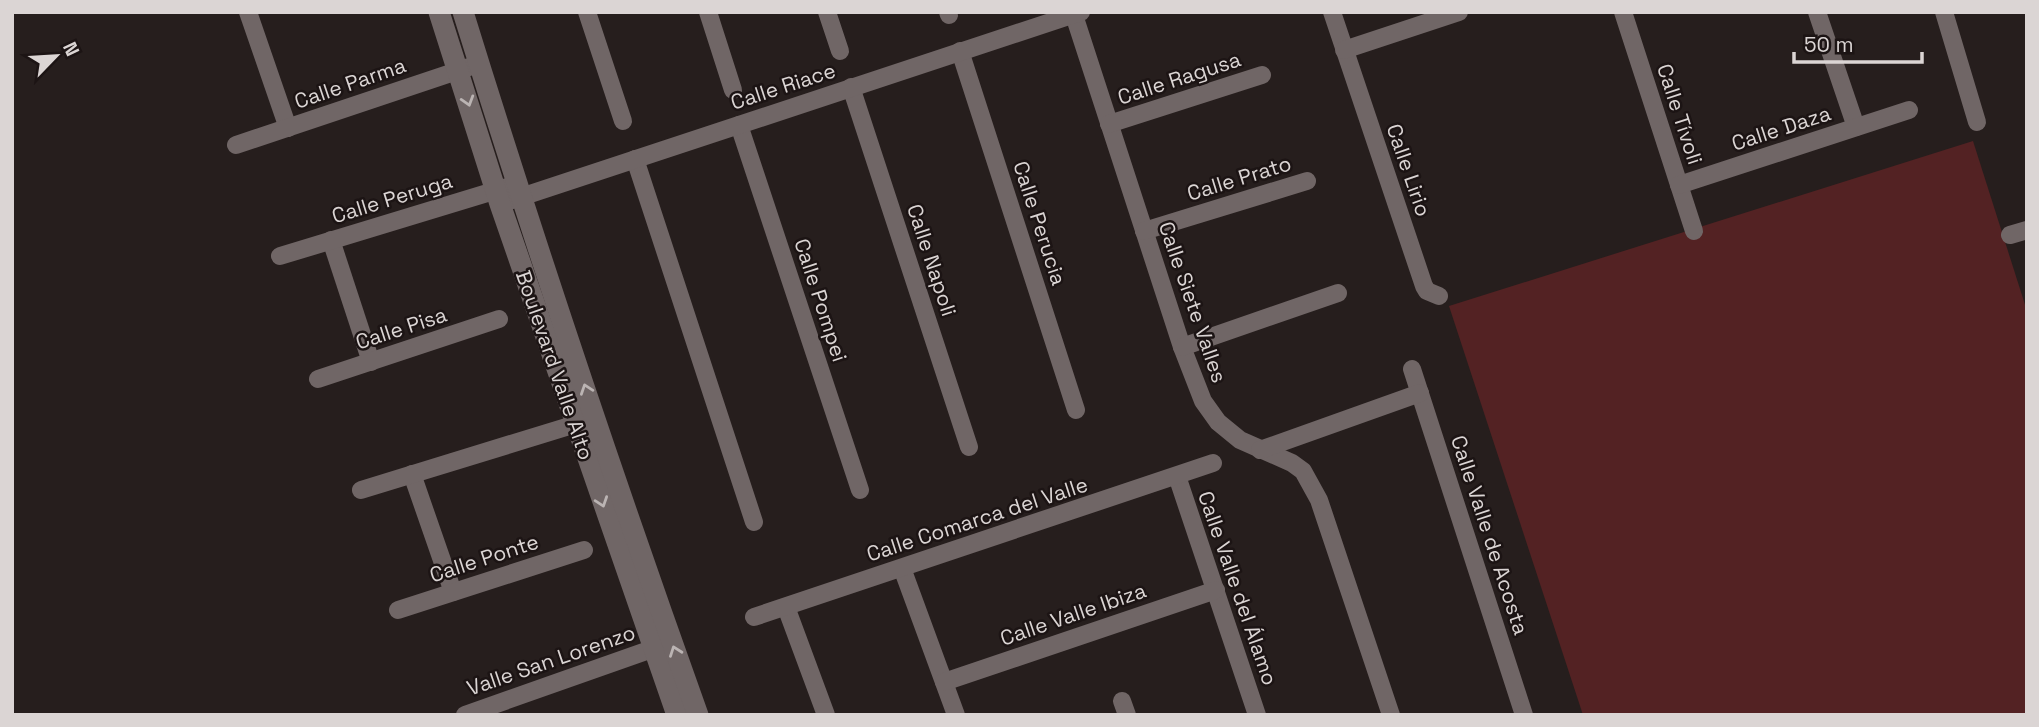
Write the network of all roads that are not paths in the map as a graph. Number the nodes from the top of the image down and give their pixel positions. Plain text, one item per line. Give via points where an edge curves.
1 (248, 12) edge
2 (439, 12) edge
3 (463, 12) edge
4 (587, 12) edge
5 (708, 12) edge
6 (827, 12) edge
7 (1332, 12) edge
8 (1459, 12) edge
9 (1623, 12) edge
10 (1817, 12) edge
11 (1944, 12) edge
12 (1076, 13) edge
13 (1344, 50) junction
14 (840, 51) dead end
15 (960, 51) junction
16 (479, 64) junction
17 (458, 71) junction
18 (1262, 75) dead end
19 (851, 87) junction
20 (733, 90) dead end
21 (1909, 110) dead end
22 (623, 121) dead end
23 (1977, 122) dead end
24 (1109, 124) junction
25 (739, 125) junction
26 (1856, 127) junction
27 (288, 128) junction
28 (236, 145) dead end
29 (635, 159) junction
30 (1307, 181) dead end
31 (1679, 185) junction
32 (519, 190) junction
33 (498, 197) junction
34 (1694, 230) dead end
35 (1144, 231) junction
36 (331, 240) junction
37 (280, 256) dead end
38 (1338, 293) dead end
39 (1439, 296) dead end
40 (499, 319) dead end
41 (1182, 347) junction
42 (371, 362) junction
43 (1412, 369) dead end
44 (317, 379) dead end
45 (1420, 393) junction
46 (1076, 410) dead end
47 (596, 418) junction
48 (575, 425) junction
49 (970, 447) dead end
50 (1260, 450) junction
51 (1213, 463) dead end
52 (412, 474) junction
53 (1177, 476) junction
54 (361, 490) dead end
55 (860, 490) dead end
56 (754, 522) dead end
57 (584, 550) dead end
58 (902, 568) junction
59 (1216, 590) junction
60 (453, 592) junction
61 (786, 607) junction
62 (398, 610) dead end
63 (754, 617) dead end
64 (652, 649) junction
65 (944, 682) junction
66 (465, 715) edge
67 (677, 715) edge
68 (698, 715) edge
69 (826, 715) edge
70 (956, 715) edge
71 (1257, 715) edge
72 (1391, 715) edge
73 (1524, 715) edge

1 - 27 street
2 - 17 street, Boulevard Valle Alto
3 - 16 street, Boulevard Valle Alto
4 - 22 street
5 - 20 street
6 - 14 street
7 - 13 street, Calle Lirio
8 - 13 street
9 - 31 street, Calle Tívoli
10 - 26 street, Calle Daza
11 - 23 street
12 - 15 street, Calle Riace
12 - 24 street, Calle Siete Valles
13 - 39 street, Calle Lirio via 1424,286
15 - 19 street, Calle Riace
15 - 46 street, Calle Perucia
16 - 17 street, Calle Parma
16 - 32 street, Boulevard Valle Alto
17 - 27 street, Calle Parma
17 -> 33 street, Boulevard Valle Alto
18 - 24 street, Calle Ragusa
19 - 25 street, Calle Riace
19 - 49 street, Calle Napoli
21 - 26 street, Calle Daza
24 - 35 street, Calle Siete Valles
25 - 29 street, Calle Riace
25 - 55 street, Calle Pompei
26 - 31 street, Calle Daza
27 - 28 street, Calle Parma
29 - 32 street, Calle Riace
29 - 56 street
30 - 35 street, Calle Prato
31 - 34 street, Calle Tívoli
32 - 33 street, Calle Riace
47 -> 32 street, Boulevard Valle Alto
33 - 36 street, Calle Peruga
33 - 48 street, Boulevard Valle Alto
35 - 41 street, Calle Siete Valles
36 - 37 street, Calle Peruga
36 - 42 street
38 - 41 street
40 - 42 street, Calle Pisa
41 - 50 street, Calle Siete Valles via 1210,412 1240,440
42 - 44 street, Calle Pisa
43 - 45 street, Calle Valle de Acosta
45 - 50 street
45 - 73 street, Calle Valle de Acosta
47 - 48 street
68 -> 47 street, Boulevard Valle Alto
48 - 52 street
48 -> 64 street, Boulevard Valle Alto
50 - 72 street, Calle Siete Valles via 1292,463 1311,483
51 - 53 street, Calle Comarca del Valle
52 - 54 street
52 - 60 street
53 - 58 street, Calle Comarca del Valle
53 - 59 street, Calle Valle del Álamo
57 - 60 street, Calle Ponte
58 - 61 street, Calle Comarca del Valle
58 - 65 street
59 - 65 street, Calle Valle Ibiza
59 - 71 street, Calle Valle del Álamo
60 - 62 street, Calle Ponte
61 - 63 street, Calle Comarca del Valle
61 - 69 street
64 - 66 street, Valle San Lorenzo
64 - 67 street, Boulevard Valle Alto
65 - 70 street

